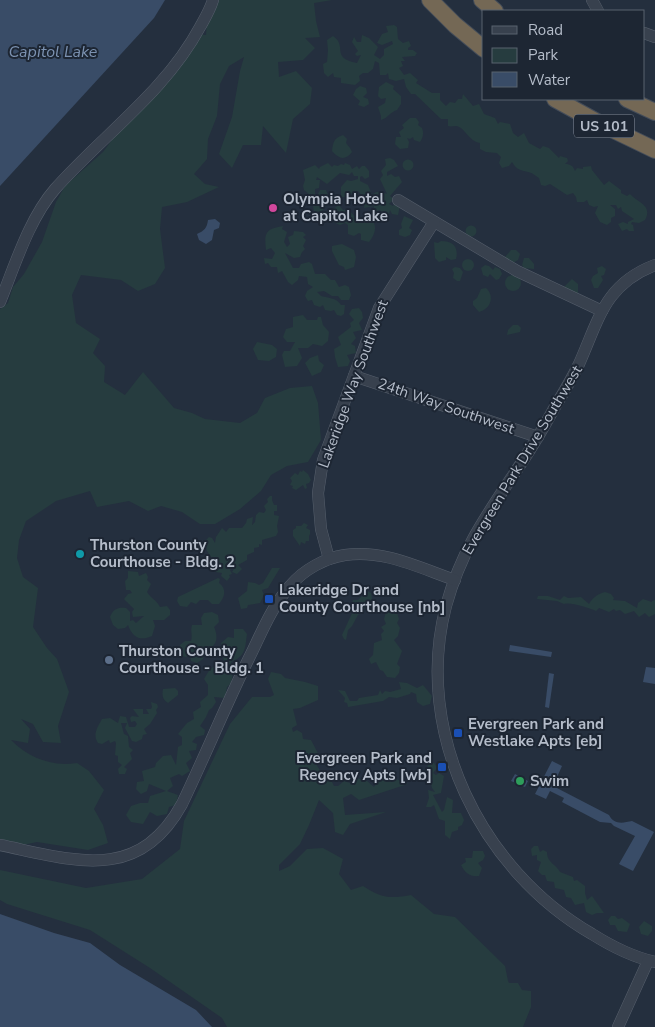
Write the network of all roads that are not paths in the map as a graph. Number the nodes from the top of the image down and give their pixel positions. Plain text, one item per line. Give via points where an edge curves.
1 (213, 0) edge
2 (430, 0) edge
3 (482, 0) edge
4 (494, 10) edge
5 (482, 47) edge
6 (557, 100) edge
7 (629, 100) edge
8 (655, 112) edge
9 (655, 150) edge
10 (398, 200) dead end
11 (434, 222) junction
12 (655, 265) edge
13 (0, 302) edge
14 (602, 311) junction
15 (354, 376) junction
16 (538, 437) junction
17 (329, 559) junction
18 (455, 580) junction
19 (0, 845) edge
20 (652, 961) edge
21 (618, 1027) edge

1 - 13 street via 194,38 173,69 50,197 36,217
2 - 5 highway
3 - 4 highway
6 - 9 highway, US 101
7 - 8 highway, US 101
10 - 11 street
11 - 14 street via 517,272
11 - 15 street, Lakeridge Way Southwest via 379,308
12 - 14 street, Evergreen Park Drive Southwest via 633,275 621,285
14 - 16 street, Evergreen Park Drive Southwest via 572,377
15 - 16 street, 24th Way Southwest
15 - 17 street, Lakeridge Way Southwest via 319,477 321,529
16 - 18 street, Evergreen Park Drive Southwest via 480,525
17 - 18 street via 356,554 377,555
17 - 19 street via 300,576 278,602 174,820 161,834 133,853 101,861 57,857
18 - 20 street, Evergreen Park Drive Southwest via 446,606 437,656 440,708 454,768 473,810 509,865 549,905 604,941
20 - 21 street

